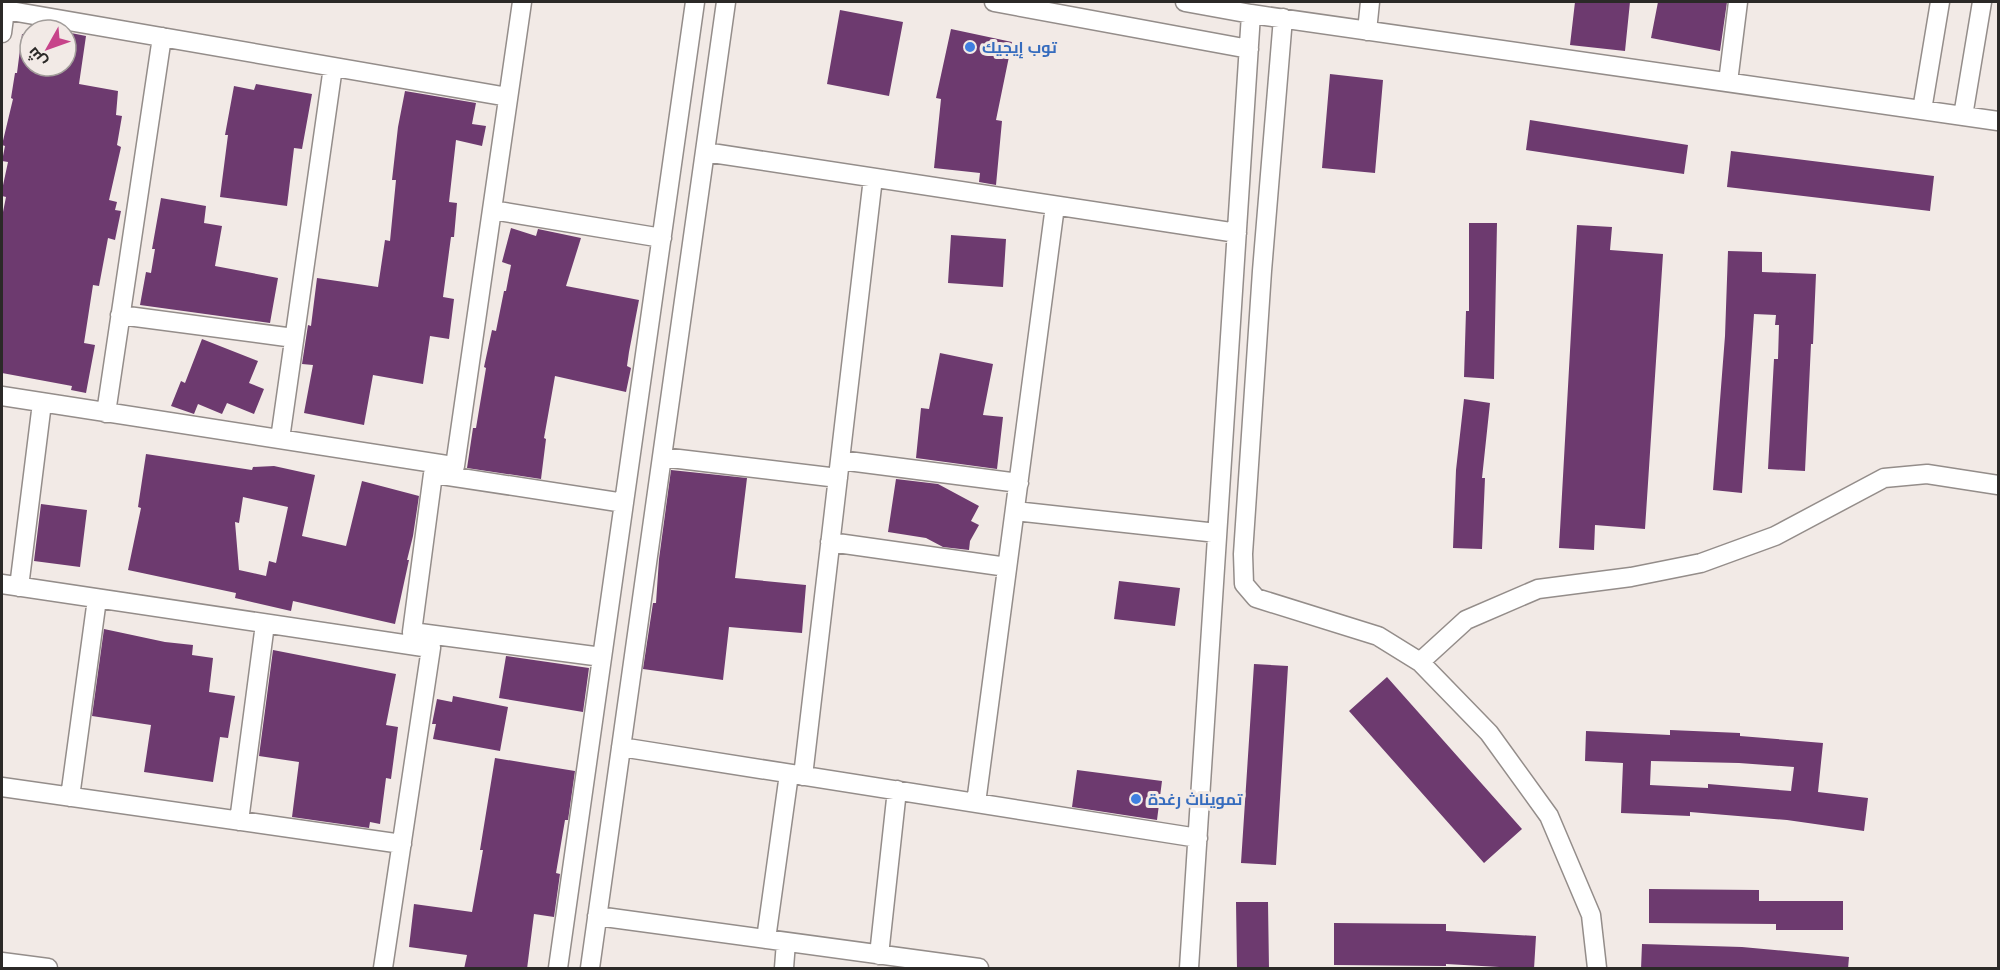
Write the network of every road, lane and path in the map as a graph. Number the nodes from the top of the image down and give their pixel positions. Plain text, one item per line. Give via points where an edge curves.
1 (522, 2) edge
2 (695, 2) edge
3 (726, 2) edge
4 (994, 2) edge
5 (1185, 2) edge
6 (1370, 2) edge
7 (1738, 2) edge
8 (1940, 2) edge
9 (1982, 2) edge
10 (1223, 5) edge
11 (6, 6) edge
12 (1251, 14) junction
13 (1283, 18) junction
14 (1367, 30) junction
15 (2, 33) edge
16 (162, 37) junction
17 (1249, 49) junction
18 (333, 67) junction
19 (1728, 82) junction
20 (508, 97) junction
21 (1922, 110) junction
22 (1964, 116) junction
23 (1998, 121) edge
24 (705, 152) junction
25 (873, 178) junction
26 (1055, 206) junction
27 (492, 210) junction
28 (1237, 233) junction
29 (662, 238) junction
30 (120, 315) junction
31 (294, 338) junction
32 (2, 396) edge
33 (42, 403) junction
34 (106, 412) junction
35 (280, 439) junction
36 (662, 457) junction
37 (455, 466) junction
38 (839, 469) junction
39 (433, 474) junction
40 (1018, 483) junction
41 (1998, 485) edge
42 (624, 503) junction
43 (1015, 511) junction
44 (1218, 533) junction
45 (830, 542) junction
46 (1007, 567) junction
47 (10, 586) edge
48 (98, 599) junction
49 (265, 624) junction
50 (412, 632) junction
51 (431, 648) junction
52 (602, 657) junction
53 (1420, 662) junction
54 (621, 747) junction
55 (796, 775) junction
56 (2, 787) edge
57 (897, 790) junction
58 (70, 796) junction
59 (976, 803) junction
60 (239, 821) junction
61 (1198, 838) junction
62 (402, 844) junction
63 (597, 916) junction
64 (766, 939) junction
65 (786, 942) junction
66 (879, 955) junction
67 (2, 962) edge
68 (975, 968) edge
69 (48, 969) edge
70 (383, 969) edge
71 (558, 969) edge
72 (590, 969) edge
73 (784, 969) edge
74 (1189, 969) edge
75 (1597, 969) edge

1 - 20 street
2 - 29 street
3 - 24 street
4 - 17 street
5 - 10 street
6 - 14 street
7 - 19 street
8 - 21 street
9 - 22 street
10 - 12 street
11 - 15 street
11 - 16 street
12 - 13 street
12 - 17 street
13 - 14 street
13 - 53 street via 1244,584 1256,598 1378,636
14 - 19 street
16 - 18 street
16 - 30 street
17 - 28 street
18 - 20 street
18 - 31 street
19 - 21 street
20 - 27 street
21 - 22 street
22 - 23 street
24 - 25 street
24 - 36 street
25 - 26 street
25 - 38 street
26 - 28 street
26 - 40 street
27 - 29 street
27 - 37 street
28 - 44 street
29 - 42 street
30 - 31 street
30 - 34 street
31 - 35 street
32 - 33 street
33 - 34 street
33 - 47 street
34 - 35 street
35 - 37 street
36 - 38 street
36 - 54 street
37 - 39 street
38 - 40 street
38 - 45 street
39 - 42 street
39 - 50 street
40 - 43 street
41 - 53 street via 1927,474 1884,478 1775,536 1701,563 1538,589 1466,620
42 - 52 street
43 - 44 street
43 - 46 street
44 - 61 street
45 - 46 street
45 - 55 street
46 - 59 street
47 - 48 street
48 - 49 street
48 - 58 street
49 - 51 street
49 - 60 street
50 - 51 street
50 - 52 street
51 - 62 street
52 - 71 street
53 - 75 street via 1489,733 1549,816 1592,915
54 - 55 street
54 - 63 street
55 - 57 street
55 - 64 street
56 - 58 street
57 - 59 street
57 - 66 street
58 - 60 street
59 - 61 street
60 - 62 street
61 - 74 street
62 - 70 street
63 - 64 street
63 - 72 street
64 - 65 street
65 - 66 street
65 - 73 street
66 - 68 street
67 - 69 street

